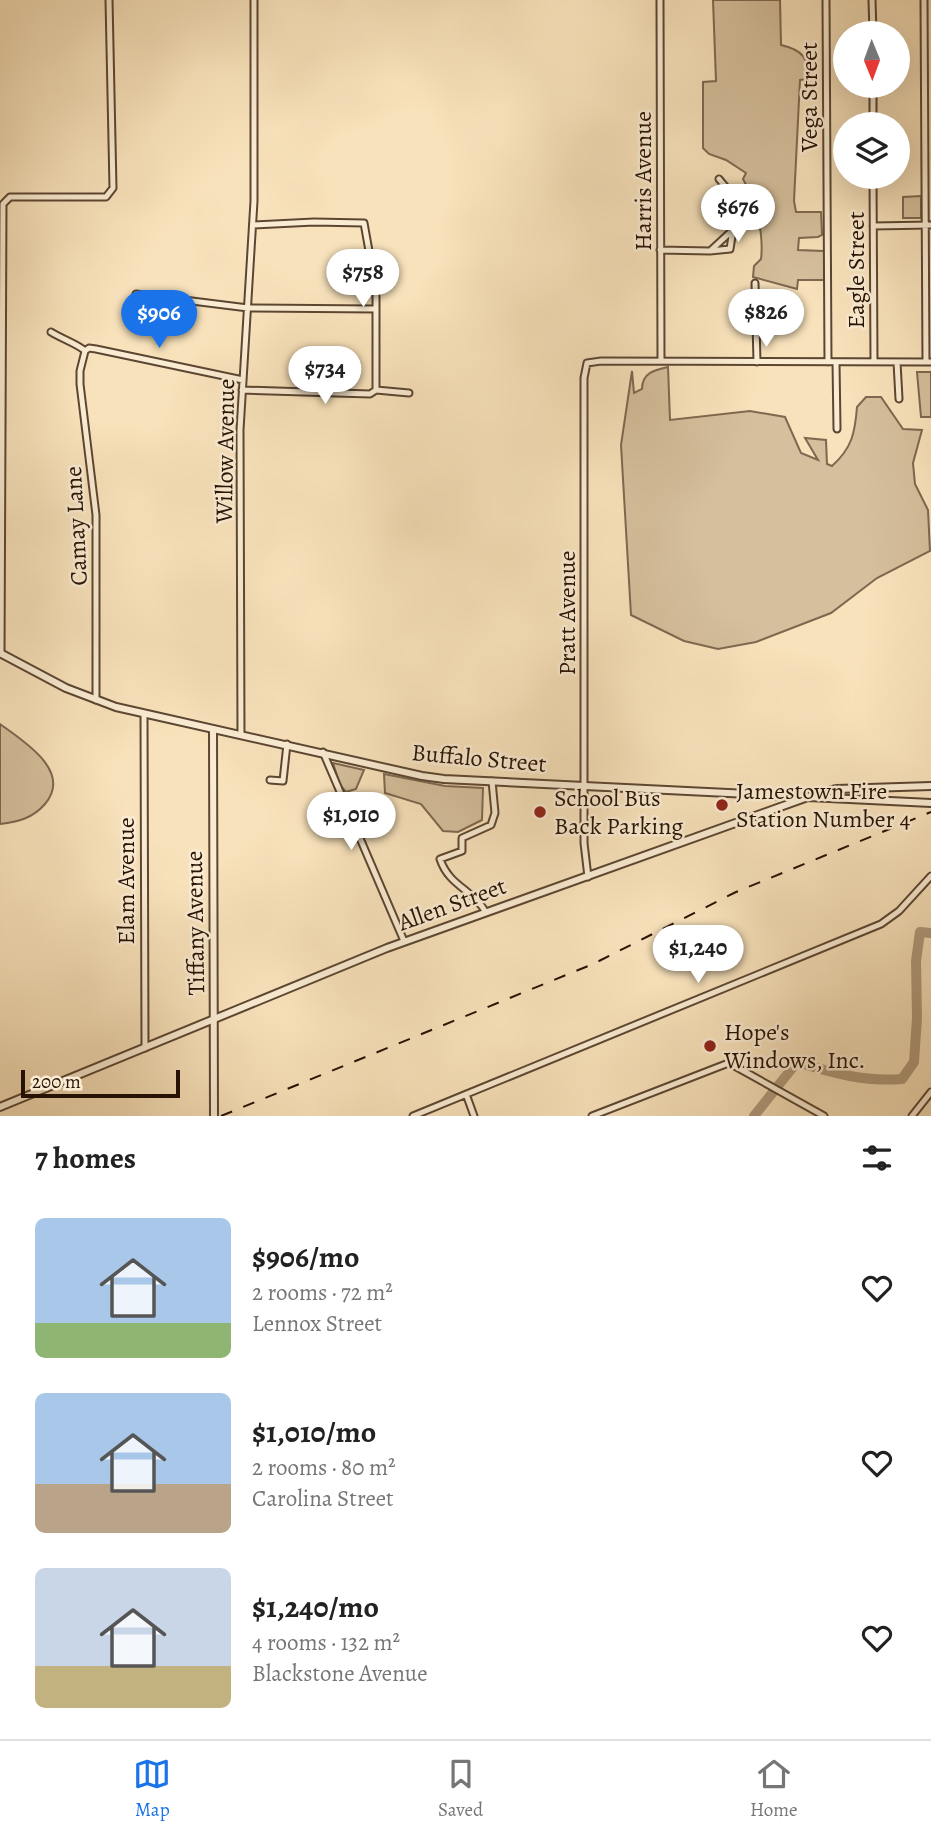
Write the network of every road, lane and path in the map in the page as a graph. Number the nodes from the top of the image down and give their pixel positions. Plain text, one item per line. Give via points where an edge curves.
1 (109, 0) edge
2 (254, 0) edge
3 (660, 0) edge
4 (826, 0) edge
5 (873, 0) edge
6 (924, 0) edge
7 (873, 21) edge
8 (719, 179) dead end
9 (873, 189) edge
10 (253, 225) junction
11 (928, 225) edge
12 (873, 226) junction
13 (733, 230) junction
14 (660, 250) junction
15 (710, 251) junction
16 (755, 283) dead end
17 (136, 294) dead end
18 (248, 308) junction
19 (376, 309) junction
20 (51, 332) dead end
21 (85, 351) junction
22 (660, 361) junction
23 (757, 362) junction
24 (828, 362) junction
25 (836, 362) junction
26 (874, 362) junction
27 (898, 362) junction
28 (928, 362) edge
29 (243, 380) junction
30 (242, 390) junction
31 (376, 390) junction
32 (409, 393) dead end
33 (899, 399) dead end
34 (837, 429) dead end
35 (0, 653) edge
36 (96, 700) junction
37 (144, 714) junction
38 (213, 729) junction
39 (241, 734) junction
40 (287, 744) junction
41 (323, 752) junction
42 (270, 780) dead end
43 (492, 781) junction
44 (584, 786) junction
45 (931, 786) edge
46 (842, 789) junction
47 (807, 797) junction
48 (843, 799) junction
49 (931, 803) edge
50 (931, 876) edge
51 (587, 877) junction
52 (485, 911) junction
53 (404, 941) junction
54 (215, 1019) junction
55 (145, 1048) junction
56 (931, 1092) edge
57 (466, 1094) junction
58 (0, 1107) edge
59 (214, 1116) edge
60 (413, 1116) edge
61 (474, 1116) edge
62 (592, 1116) edge
63 (824, 1116) edge
64 (912, 1116) edge

1 - 35 street via 113,188 109,196 10,197 2,211
2 - 10 street, Willow Avenue
3 - 14 street, Harris Avenue
4 - 24 street, Vega Street
5 - 7 street
6 - 11 street
8 - 13 street via 737,204
9 - 12 street, Eagle Street
10 - 18 street, Willow Avenue
10 - 19 street via 361,222 366,228
11 - 12 street
11 - 28 street
12 - 26 street, Eagle Street
13 - 15 street
13 - 15 street via 730,249
14 - 15 street
14 - 22 street, Harris Avenue
16 - 23 street
17 - 18 street
18 - 19 street
18 - 29 street, Willow Avenue
19 - 31 street
20 - 21 street
21 - 29 street via 96,349
21 - 36 street, Camay Lane via 80,384 96,515
22 - 23 street
22 - 44 street, Pratt Avenue via 587,363 584,376
23 - 24 street
24 - 25 street
25 - 26 street
25 - 34 street
26 - 27 street
27 - 28 street
27 - 33 street
29 - 30 street, Willow Avenue
30 - 31 street via 370,394
30 - 39 street, Willow Avenue
31 - 32 street
35 - 36 street, Buffalo Street
36 - 37 street, Buffalo Street
37 - 38 street, Buffalo Street
37 - 55 street, Elam Avenue
38 - 39 street, Buffalo Street
38 - 54 street, Tiffany Avenue
39 - 40 street, Buffalo Street
40 - 41 street, Buffalo Street
40 - 42 street via 283,780
41 - 43 street, Buffalo Street via 422,776
41 - 53 street
43 - 44 street, Buffalo Street
43 - 52 street via 495,813 491,825 462,838 462,851 440,859 452,882
44 - 47 street, Buffalo Street
44 - 51 street, Pratt Avenue
45 - 46 street, Allen Street
46 - 47 street, Allen Street
46 - 48 street
47 - 48 street, Buffalo Street
47 - 51 street, Allen Street
48 - 49 street, Buffalo Street
50 - 57 street via 881,924
51 - 52 street, Allen Street
52 - 53 street, Allen Street
53 - 54 street, Allen Street
54 - 55 street, Allen Street
54 - 59 street, Tiffany Avenue
55 - 58 street, Allen Street
56 - 64 street
57 - 60 street
57 - 61 street
62 - 63 street via 726,1064

